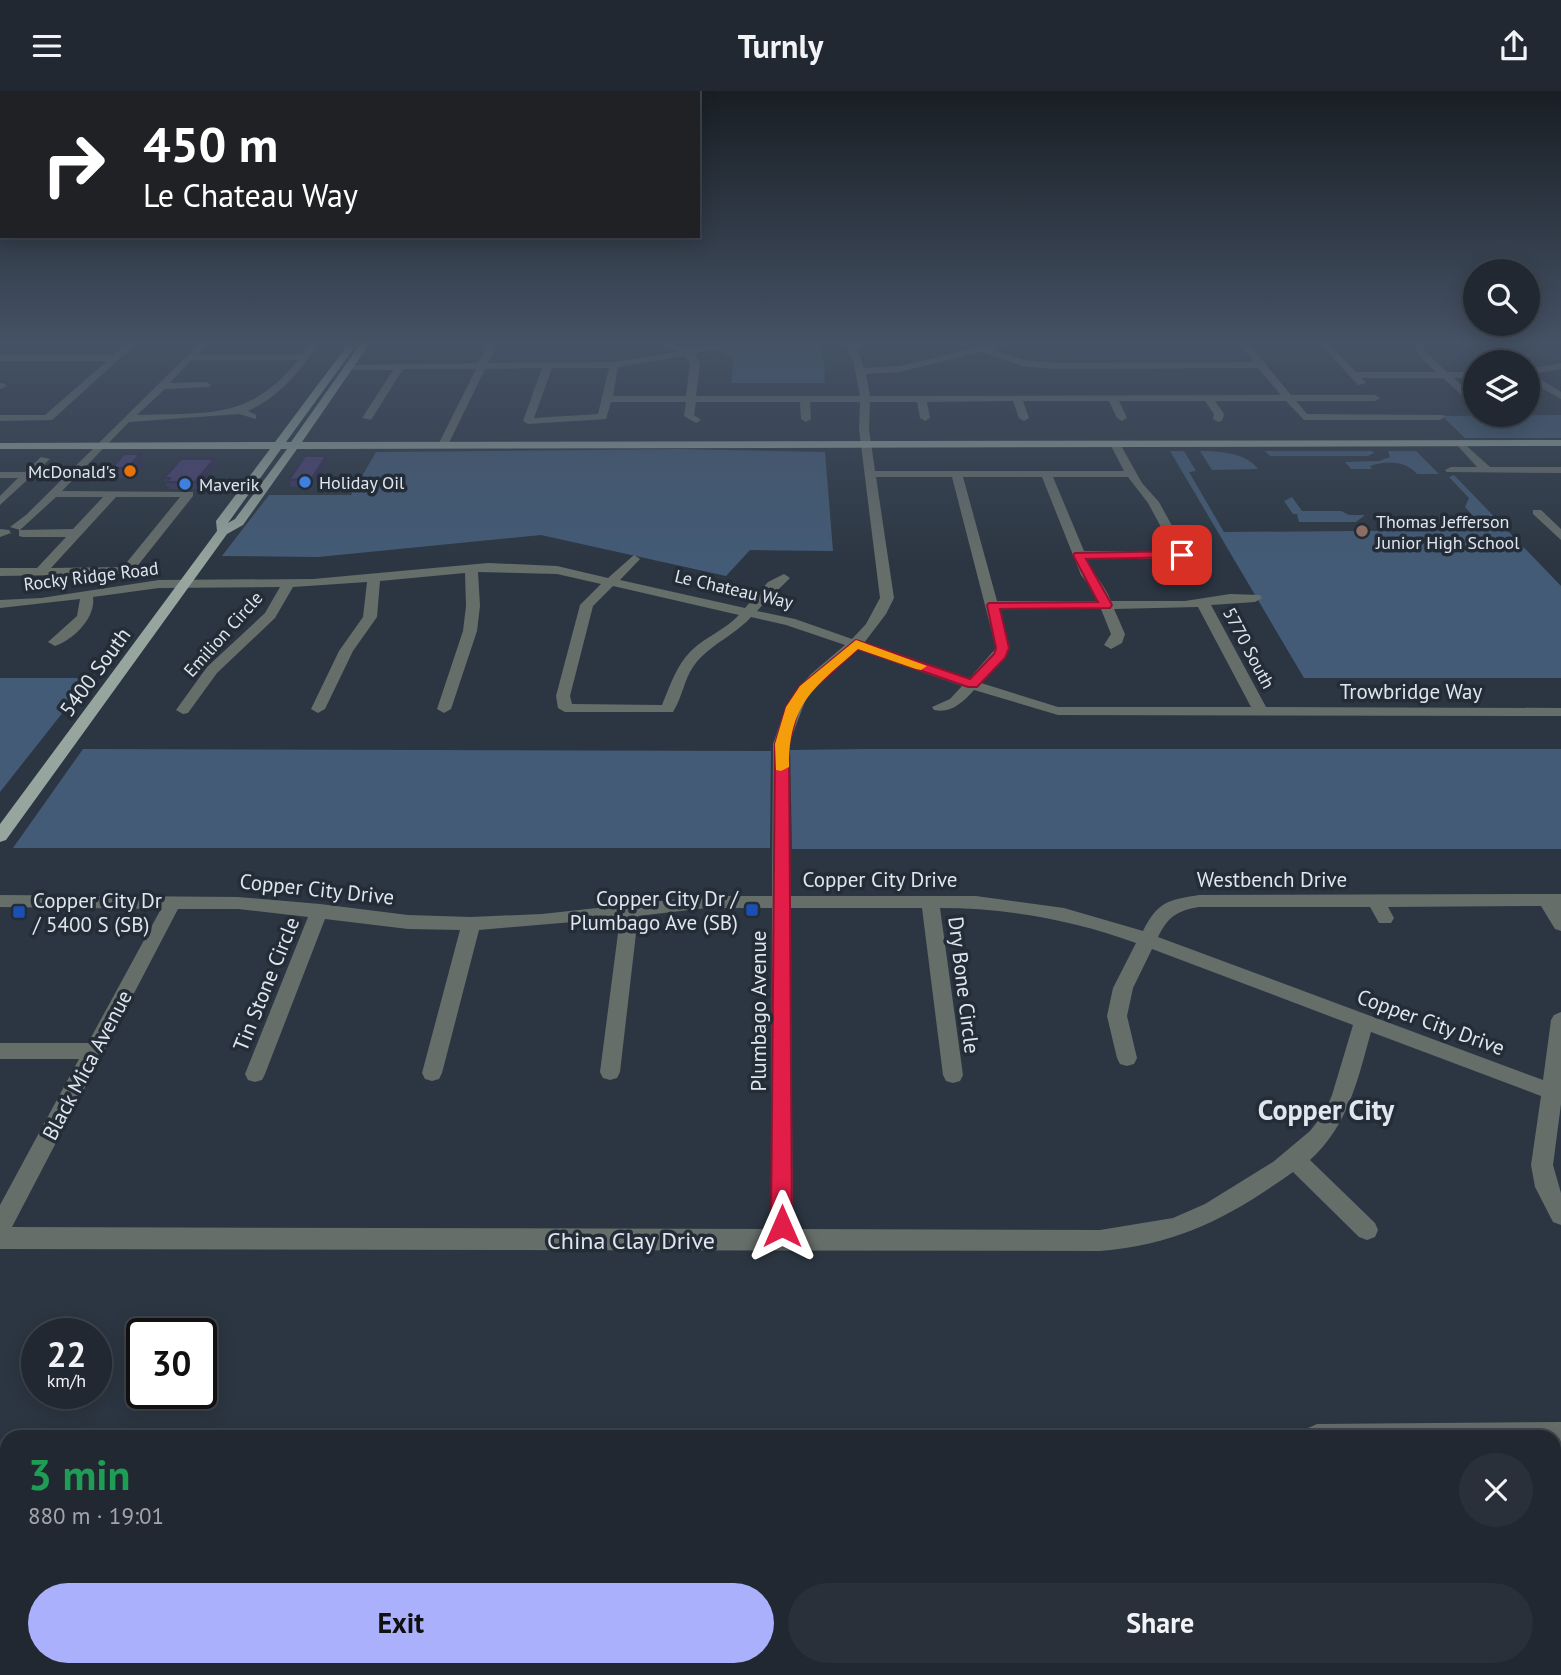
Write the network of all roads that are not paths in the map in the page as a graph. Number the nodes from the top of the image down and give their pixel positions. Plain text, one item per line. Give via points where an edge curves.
1 (49, 417) edge
2 (171, 417) edge
3 (298, 417) edge
4 (315, 417) edge
5 (457, 417) edge
6 (529, 417) edge
7 (602, 417) edge
8 (691, 417) edge
9 (865, 417) edge
10 (1304, 417) edge
11 (1440, 417) dead end
12 (0, 418) edge
13 (128, 419) joint
14 (695, 419) dead end
15 (1460, 443) junction
16 (1561, 443) edge
17 (1115, 444) junction
18 (277, 445) junction
19 (295, 445) junction
20 (443, 445) junction
21 (867, 445) junction
22 (0, 446) edge
23 (100, 446) junction
24 (46, 459) dead end
25 (1451, 470) dead end
26 (1487, 470) junction
27 (1561, 470) edge
28 (870, 474) junction
29 (957, 474) junction
30 (1046, 474) junction
31 (1130, 474) junction
32 (0, 475) edge
33 (29, 475) junction
34 (54, 494) junction
35 (112, 495) junction
36 (0, 502) edge
37 (1561, 512) edge
38 (15, 529) edge
39 (223, 531) junction
40 (76, 533) junction
41 (1561, 536) edge
42 (1079, 555) junction
43 (634, 559) dead end
44 (471, 568) junction
45 (0, 572) edge
46 (40, 572) junction
47 (374, 577) junction
48 (784, 578) dead end
49 (611, 581) junction
50 (187, 583) junction
51 (289, 583) junction
52 (86, 596) junction
53 (1255, 598) dead end
54 (1203, 603) junction
55 (0, 604) edge
56 (993, 605) junction
57 (1106, 605) junction
58 (749, 612) junction
59 (55, 642) dead end
60 (856, 644) junction
61 (1111, 645) dead end
62 (973, 685) junction
63 (939, 707) dead end
64 (318, 709) dead end
65 (444, 709) dead end
66 (183, 710) dead end
67 (1261, 712) junction
68 (1561, 712) edge
69 (0, 836) edge
70 (1553, 900) edge
71 (0, 901) edge
72 (781, 901) junction
73 (930, 901) junction
74 (1376, 901) junction
75 (173, 902) junction
76 (631, 909) junction
77 (320, 910) junction
78 (1385, 918) dead end
79 (471, 924) junction
80 (1561, 924) edge
81 (1145, 940) junction
82 (1561, 1020) edge
83 (1364, 1022) junction
84 (0, 1051) edge
85 (94, 1051) junction
86 (1127, 1058) dead end
87 (610, 1072) dead end
88 (432, 1073) dead end
89 (255, 1074) dead end
90 (953, 1075) dead end
91 (1557, 1093) edge
92 (1294, 1159) junction
93 (1561, 1215) edge
94 (0, 1227) edge
95 (1367, 1230) dead end
96 (0, 1238) edge
97 (782, 1239) junction

1 - 12 street
2 - 13 street
3 - 18 main road, 5400 South
4 - 19 main road, 5400 South
5 - 20 street
6 - 7 street via 528,421
8 - 14 street
9 - 21 street, Plumbago Avenue
10 - 11 street
13 - 23 street
15 - 16 main road
15 - 17 main road
15 - 26 street
17 - 21 main road
17 - 31 street
18 - 19 main road
18 - 23 main road
18 - 39 main road, 5400 South via 222,521
19 - 20 main road
19 - 39 main road, 5400 South via 239,522
20 - 21 main road
21 - 28 street, Plumbago Avenue
22 - 23 main road
23 - 34 street
24 - 33 street
25 - 26 street
26 - 27 street
28 - 29 street
28 - 60 street, Plumbago Avenue via 887,598 879,619
29 - 30 street
29 - 56 street
30 - 31 street
30 - 42 street
31 - 42 street via 1153,502 1182,555
32 - 33 street
33 - 36 street
34 - 35 street
34 - 38 street
35 - 40 street
35 - 46 street via 189,494 127,571
37 - 41 street via 1537,512
38 - 40 street
39 - 50 main road, 5400 South
40 - 46 street
42 - 57 street
43 - 49 street
44 - 47 street, Le Chateau Way
44 - 49 street, Le Chateau Way via 541,568
44 - 65 street via 470,631
45 - 46 street
47 - 51 street, Le Chateau Way
47 - 64 street via 370,617 346,651
48 - 58 street
49 - 58 street, Le Chateau Way
49 - 58 street via 583,614 563,697 565,708 668,709 685,667
50 - 51 street, Le Chateau Way
50 - 52 street, Rocky Ridge Road via 136,585
50 - 69 main road, 5400 South
51 - 66 street, Emilion Circle via 270,615 212,670
52 - 55 street, Rocky Ridge Road
52 - 59 street via 88,603 79,621
53 - 54 street
54 - 57 street
54 - 67 street, 5770 South
56 - 57 street
56 - 62 street via 1003,648
57 - 61 street via 1118,634
58 - 60 street, Le Chateau Way
60 - 62 street, Le Chateau Way
60 - 72 street, Plumbago Avenue via 805,689 793,707 782,744
62 - 63 street via 954,702
62 - 67 street, Le Chateau Way via 1058,711
67 - 68 street, Trowbridge Way
70 - 74 street, Westbench Drive
70 - 80 street
71 - 75 street, Copper City Drive
72 - 73 street, Copper City Drive
72 - 76 street, Copper City Drive
72 - 97 street, Plumbago Avenue
73 - 81 street, Copper City Drive via 1049,911
73 - 90 street, Dry Bone Circle
74 - 78 street, Westbench Drive
74 - 81 street, Westbench Drive via 1188,902 1160,915
75 - 77 street, Copper City Drive
75 - 85 street, Black Mica Avenue
76 - 79 street, Copper City Drive via 542,921
76 - 87 street
77 - 79 street, Copper City Drive via 408,922
77 - 89 street, Tin Stone Circle
79 - 88 street
81 - 83 street, Copper City Drive
81 - 86 street, Westbench Drive via 1118,1009
82 - 91 street
83 - 91 street, Copper City Drive
83 - 92 street, China Clay Drive via 1332,1119 1318,1139
84 - 85 street
85 - 94 street, Black Mica Avenue
91 - 93 street via 1542,1165 1546,1187
92 - 95 street
92 - 97 street, China Clay Drive via 1198,1219 1142,1236
96 - 97 street, China Clay Drive

